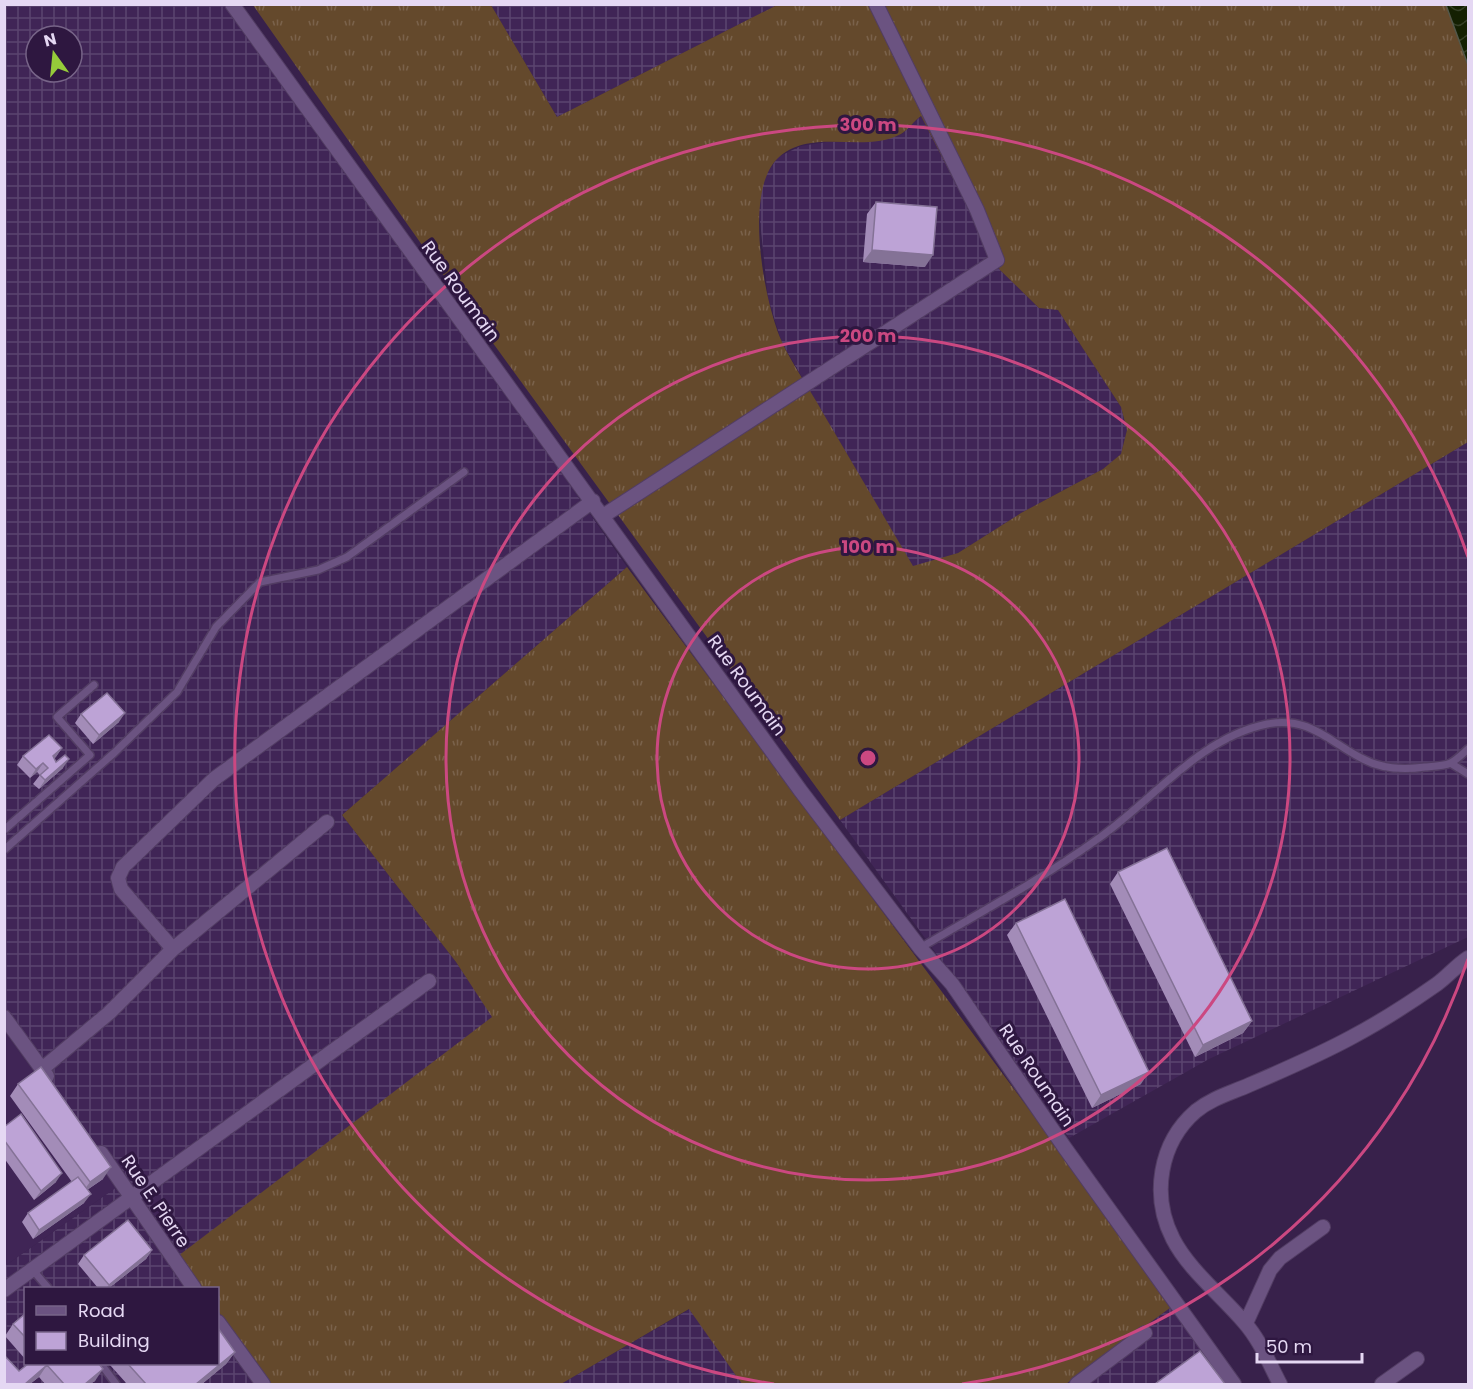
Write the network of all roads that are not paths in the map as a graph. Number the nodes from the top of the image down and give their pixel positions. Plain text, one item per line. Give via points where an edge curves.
1 (232, 4) edge
2 (876, 4) edge
3 (464, 472) dead end
4 (593, 501) junction
5 (603, 516) junction
6 (94, 685) dead end
7 (1468, 748) edge
8 (1452, 764) junction
9 (1468, 774) edge
10 (327, 822) dead end
11 (4, 830) edge
12 (4, 850) edge
13 (920, 948) junction
14 (173, 949) junction
15 (1468, 958) edge
16 (429, 981) dead end
17 (4, 1017) edge
18 (42, 1069) junction
19 (55, 1089) edge
20 (90, 1137) edge
21 (131, 1195) junction
22 (1323, 1227) dead end
23 (32, 1269) junction
24 (47, 1287) edge
25 (193, 1287) edge
26 (4, 1290) edge
27 (219, 1323) edge
28 (1246, 1323) junction
29 (1145, 1333) dead end
30 (1417, 1359) dead end
31 (102, 1365) edge
32 (116, 1384) edge
33 (263, 1384) edge
34 (1077, 1384) edge
35 (1234, 1384) edge
36 (1280, 1384) edge
37 (1382, 1384) edge

1 - 4 street, Rue Roumain
2 - 5 street via 977,210 997,260
3 - 12 lane via 347,557 318,570 260,582 216,627 177,692
4 - 5 street, Rue Roumain
4 - 14 street via 214,780 123,867 118,878 121,889
5 - 13 street, Rue Roumain via 800,790
6 - 11 lane via 57,717 90,755
7 - 8 lane
8 - 9 lane
8 - 13 lane via 1408,769 1385,767 1363,760 1321,731 1295,724 1269,724 1243,731 1189,763 1122,822 1065,862
10 - 14 street
13 - 35 street, Rue Roumain via 952,984
14 - 18 street via 109,1013
15 - 28 street via 1410,1003 1353,1037 1197,1110 1170,1144 1162,1167 1160,1192 1173,1240
16 - 21 street
17 - 18 street
18 - 19 street
20 - 21 street, Rue E. Pierre
21 - 23 street
21 - 25 street, Rue E. Pierre
22 - 28 street via 1280,1258 1270,1270
23 - 24 lane
23 - 26 street
27 - 33 street
28 - 36 street
29 - 34 street
30 - 37 street
31 - 32 lane

